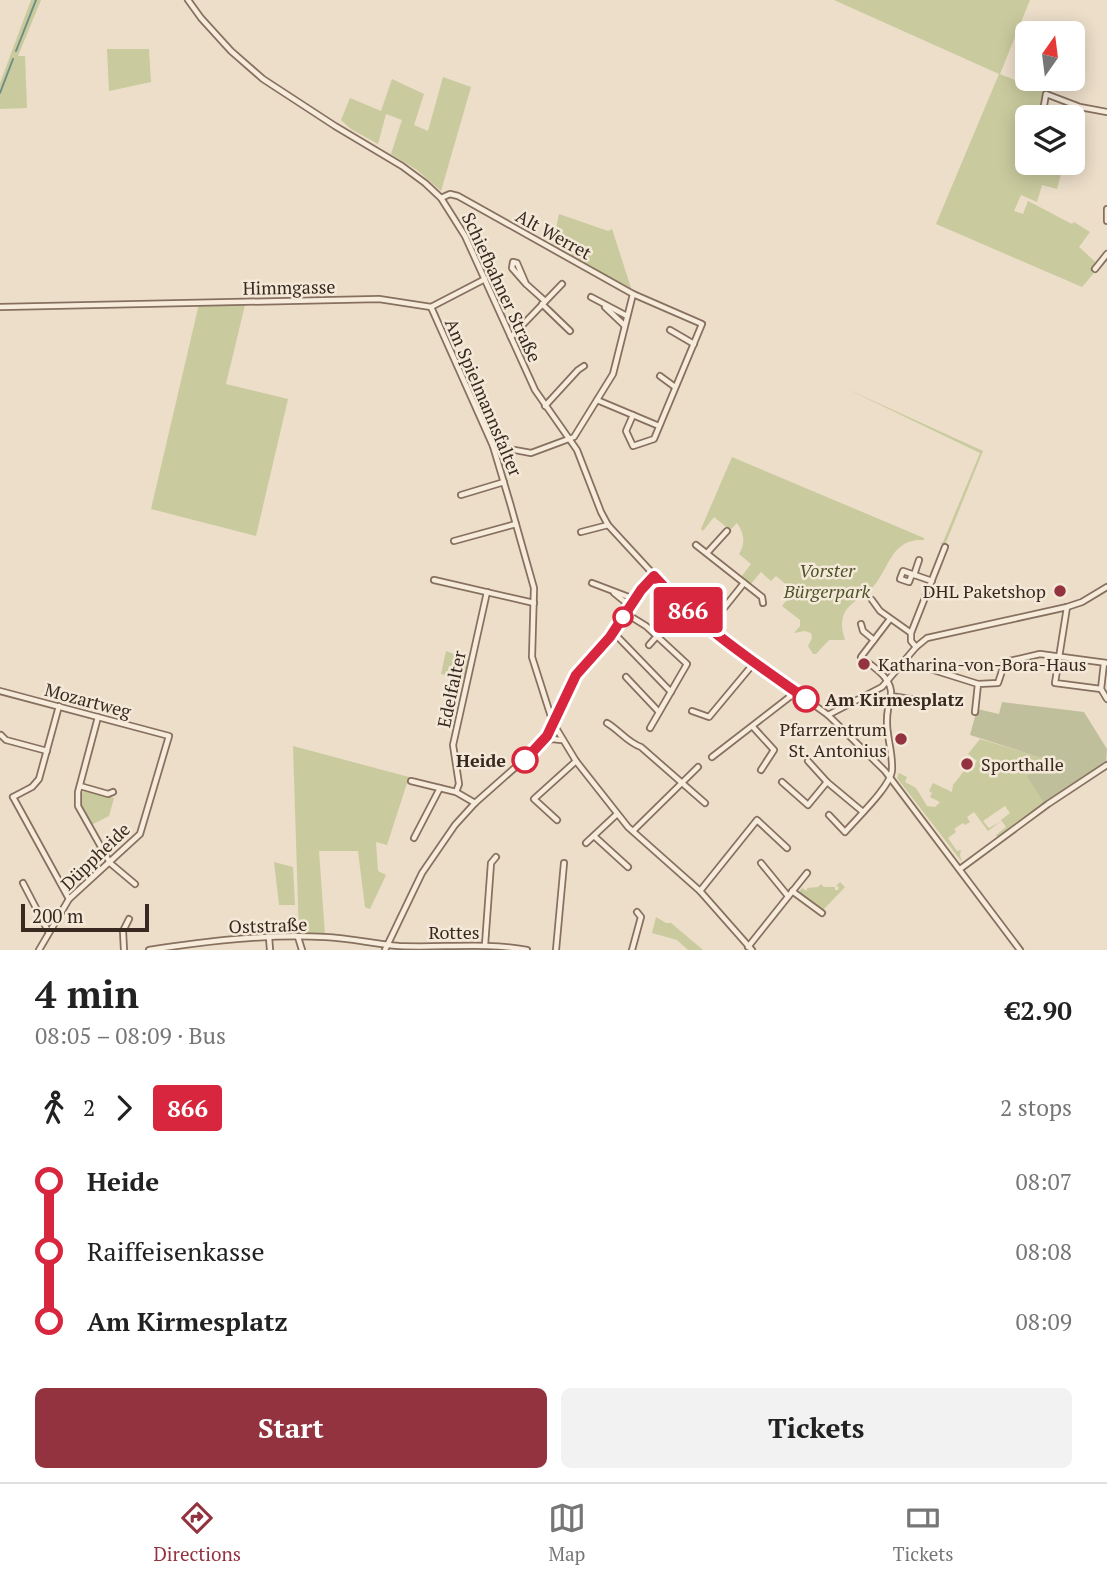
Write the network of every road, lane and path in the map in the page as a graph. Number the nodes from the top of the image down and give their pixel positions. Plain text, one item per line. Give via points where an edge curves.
1 (188, 0) edge
2 (1044, 105) edge
3 (1075, 105) edge
4 (1085, 108) edge
5 (1107, 112) edge
6 (441, 198) junction
7 (1107, 209) edge
8 (1107, 221) edge
9 (1107, 254) edge
10 (1095, 269) dead end
11 (485, 279) junction
12 (526, 284) junction
13 (562, 284) dead end
14 (633, 294) junction
15 (591, 297) dead end
16 (598, 301) junction
17 (544, 302) junction
18 (0, 307) edge
19 (431, 307) junction
20 (627, 316) junction
21 (625, 325) junction
22 (670, 330) dead end
23 (570, 331) dead end
24 (510, 338) junction
25 (694, 344) junction
26 (584, 366) dead end
27 (660, 376) dead end
28 (675, 387) junction
29 (597, 400) junction
30 (545, 406) junction
31 (633, 415) junction
32 (659, 426) junction
33 (571, 440) junction
34 (493, 446) junction
35 (504, 482) junction
36 (461, 495) dead end
37 (516, 524) junction
38 (608, 525) junction
39 (727, 531) dead end
40 (581, 533) dead end
41 (454, 541) dead end
42 (696, 545) dead end
43 (945, 547) dead end
44 (707, 553) junction
45 (919, 560) dead end
46 (654, 576) junction
47 (434, 580) dead end
48 (932, 582) junction
49 (592, 583) dead end
50 (744, 583) junction
51 (1106, 589) edge
52 (611, 590) junction
53 (487, 592) junction
54 (634, 599) junction
55 (872, 600) dead end
56 (534, 603) junction
57 (763, 603) dead end
58 (630, 606) junction
59 (1067, 607) junction
60 (625, 612) junction
61 (890, 619) junction
62 (861, 624) dead end
63 (708, 628) junction
64 (613, 632) junction
65 (911, 633) junction
66 (657, 636) junction
67 (874, 640) junction
68 (649, 645) dead end
69 (916, 647) junction
70 (1060, 656) junction
71 (754, 663) junction
72 (1105, 663) edge
73 (924, 667) dead end
74 (626, 677) dead end
75 (887, 681) junction
76 (978, 684) junction
77 (1101, 689) junction
78 (0, 691) edge
79 (671, 692) junction
80 (796, 692) junction
81 (1107, 699) edge
82 (547, 702) junction
83 (562, 702) junction
84 (930, 702) dead end
85 (59, 706) junction
86 (888, 709) dead end
87 (692, 711) dead end
88 (659, 712) junction
89 (975, 712) dead end
90 (828, 715) junction
91 (98, 717) junction
92 (553, 723) junction
93 (607, 723) dead end
94 (753, 727) junction
95 (650, 728) dead end
96 (1, 735) edge
97 (169, 736) joint
98 (563, 741) junction
99 (542, 743) junction
100 (47, 751) junction
101 (712, 757) dead end
102 (576, 761) junction
103 (808, 761) dead end
104 (1107, 765) edge
105 (698, 767) dead end
106 (761, 770) dead end
107 (890, 778) junction
108 (411, 780) dead end
109 (782, 782) dead end
110 (827, 782) junction
111 (681, 784) junction
112 (80, 786) junction
113 (440, 788) junction
114 (113, 792) dead end
115 (456, 792) junction
116 (475, 803) junction
117 (705, 803) dead end
118 (863, 812) junction
119 (617, 814) junction
120 (829, 815) dead end
121 (557, 820) dead end
122 (632, 831) junction
123 (594, 836) junction
124 (414, 838) dead end
125 (586, 843) dead end
126 (787, 848) dead end
127 (496, 857) dead end
128 (110, 863) junction
129 (564, 863) dead end
130 (761, 863) dead end
131 (628, 867) dead end
132 (960, 869) junction
133 (807, 873) dead end
134 (23, 883) dead end
135 (135, 884) dead end
136 (700, 891) junction
137 (790, 893) junction
138 (69, 899) junction
139 (638, 912) dead end
140 (822, 913) dead end
141 (129, 919) dead end
142 (49, 931) junction
143 (269, 937) junction
144 (298, 937) junction
145 (485, 945) junction
146 (386, 947) edge
147 (750, 949) edge
148 (39, 950) edge
149 (124, 950) edge
150 (149, 950) edge
151 (270, 950) edge
152 (302, 950) edge
153 (527, 950) edge
154 (556, 950) edge
155 (632, 950) edge
156 (1020, 950) edge

1 - 6 street, Schiefbahner Straße via 231,51 263,79 409,171
2 - 3 street via 1046,94
4 - 5 street
6 - 11 street, Schiefbahner Straße via 460,225
6 - 14 street, Alt Werret via 458,197
7 - 8 street
9 - 10 street
11 - 19 street
11 - 24 street, Schiefbahner Straße
12 - 12 street via 517,263 513,262 512,268
12 - 17 street
13 - 17 street
14 - 20 street
14 - 25 street, Alt Werret via 702,324
15 - 16 street
16 - 20 street
16 - 21 street
17 - 23 street
17 - 24 street
18 - 19 street, Himmgasse via 384,299
19 - 34 street, Am Spielmannsfalter
20 - 21 street
21 - 29 street via 613,374
22 - 25 street
24 - 30 street, Schiefbahner Straße
25 - 28 street
26 - 30 street
27 - 28 street
28 - 32 street
29 - 31 street
29 - 33 street
30 - 33 street, Schiefbahner Straße
31 - 32 street
31 - 32 street via 626,431 634,447 654,439
33 - 34 street via 531,453
33 - 38 street, Schiefbahner Straße
34 - 35 street, Am Spielmannsfalter
35 - 36 street
35 - 37 street, Am Spielmannsfalter
37 - 41 street
37 - 56 street, Am Spielmannsfalter via 533,582
38 - 40 street
38 - 46 street, Schiefbahner Straße
39 - 44 street
42 - 44 street
43 - 48 street
44 - 50 street
45 - 48 street via 913,575
46 - 54 street
46 - 63 street, Schiefbahner Straße
47 - 53 street
48 - 65 street
49 - 52 street
50 - 57 street
50 - 63 street
51 - 59 street
52 - 54 street
52 - 58 street
53 - 56 street
53 - 115 street, Edelfalter via 453,747
54 - 58 street
55 - 61 street
56 - 82 street, Am Spielmannsfalter via 531,653
58 - 60 street
59 - 69 street via 934,635
59 - 70 street
60 - 64 street
60 - 66 street
61 - 65 street
61 - 67 street
62 - 67 street
63 - 71 street, Schiefbahner Straße
64 - 79 street
64 - 83 street via 576,675
65 - 69 street
66 - 68 street
66 - 79 street via 687,664
67 - 75 street via 861,657
69 - 75 street
70 - 72 street
70 - 76 street via 1040,654 1005,662 998,683
70 - 77 street via 1055,682
71 - 80 street, Schiefbahner Straße
71 - 87 street via 709,717
72 - 77 street
73 - 76 street
74 - 88 street
75 - 84 street via 891,696
75 - 90 street
76 - 89 street
77 - 81 street
78 - 85 street, Mozartweg
79 - 88 street
80 - 90 street, Schiefbahner Straße
80 - 94 street
82 - 83 street
82 - 92 street, Am Spielmannsfalter
83 - 92 street
85 - 91 street, Mozartweg
85 - 100 street
86 - 107 street
88 - 95 street
90 - 107 street, Schiefbahner Straße
91 - 97 street, Mozartweg
91 - 112 street
92 - 98 street
92 - 99 street
93 - 111 street
94 - 101 street
94 - 106 street via 774,750
96 - 100 street
97 - 128 street, Düppheide via 142,832
98 - 99 street
98 - 102 street
99 - 116 street
100 - 138 street via 38,781 12,798
102 - 119 street
102 - 121 street via 534,799
103 - 110 street
104 - 132 street
105 - 111 street
107 - 118 street
107 - 132 street, Schiefbahner Straße
108 - 113 street
109 - 110 street via 808,805
110 - 118 street
111 - 117 street
111 - 122 street
112 - 114 street
112 - 128 street via 79,808
113 - 115 street
113 - 124 street
115 - 116 street
116 - 146 street via 422,873
118 - 120 street via 845,832
119 - 122 street
119 - 123 street
122 - 136 street
123 - 125 street
123 - 131 street
126 - 136 street via 757,820
127 - 145 street via 491,863
128 - 135 street
128 - 138 street, Düppheide
129 - 154 street
130 - 137 street
132 - 156 street, Schiefbahner Straße
133 - 137 street
134 - 142 street
136 - 147 street
137 - 140 street
137 - 147 street
138 - 142 street, Düppheide
139 - 155 street
141 - 149 street via 123,934
142 - 148 street, Düppheide
143 - 144 street, Oststraße
143 - 150 street, Oststraße
143 - 151 street
144 - 146 street, Oststraße
144 - 152 street
145 - 146 street, Rottes
145 - 153 street, Rottes

